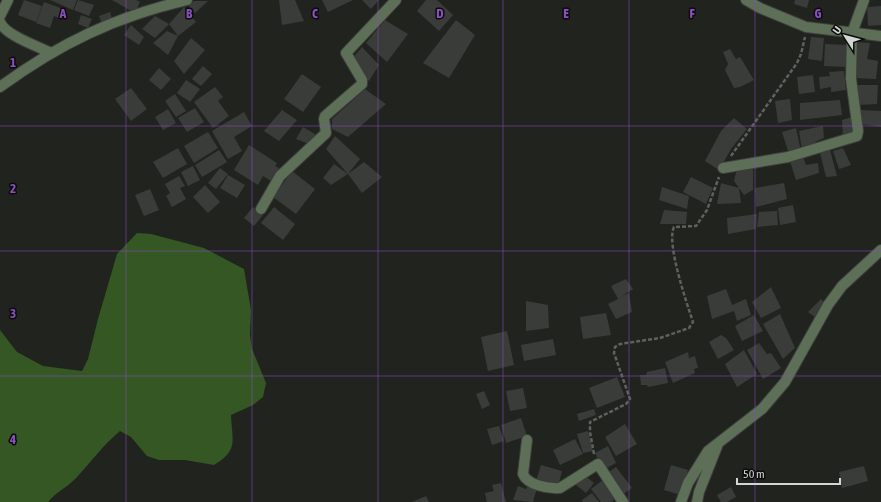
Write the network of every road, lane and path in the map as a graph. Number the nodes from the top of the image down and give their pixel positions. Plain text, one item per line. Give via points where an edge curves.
1 (8, 0) edge
2 (187, 0) edge
3 (396, 0) edge
4 (746, 0) edge
5 (864, 0) edge
6 (0, 16) edge
7 (0, 22) edge
8 (806, 27) junction
9 (852, 33) junction
10 (881, 36) edge
11 (51, 53) junction
12 (0, 87) edge
13 (723, 168) junction
14 (261, 209) dead end
15 (881, 250) edge
16 (526, 440) dead end
17 (719, 442) junction
18 (598, 464) junction
19 (623, 502) edge
20 (682, 502) edge
21 (697, 502) edge

1 - 6 street
2 - 11 street via 150,9 87,33
3 - 14 street via 346,53 362,84 325,116 326,133 280,176
4 - 8 street
5 - 9 street
7 - 11 street via 2,27 20,38
8 - 9 street
8 - 13 path via 802,54 797,63
9 - 10 street
9 - 13 street via 852,80 857,136 788,157
11 - 12 street
13 - 18 path via 707,210 698,224 693,227 675,227 672,232 680,280 692,325 660,338 615,347 614,353 630,398 626,404 589,423
15 - 17 street via 837,292 785,382 762,409
16 - 18 street via 524,474 525,479 530,482 560,488
17 - 20 street via 699,462 683,493
17 - 21 street
18 - 19 street

